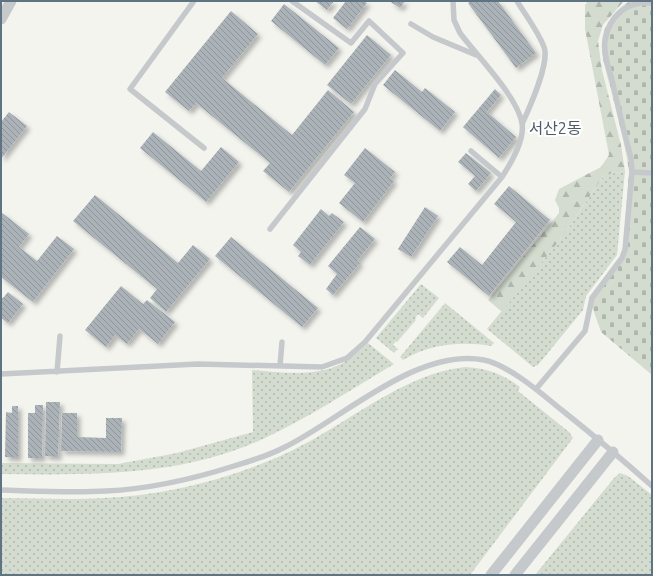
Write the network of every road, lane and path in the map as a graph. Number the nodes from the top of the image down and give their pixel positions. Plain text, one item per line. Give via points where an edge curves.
1 (11, 1) edge
2 (194, 1) edge
3 (292, 1) edge
4 (452, 1) edge
5 (517, 1) edge
6 (652, 3) edge
7 (1, 19) edge
8 (411, 24) dead end
9 (476, 55) junction
10 (522, 124) junction
11 (204, 148) dead end
12 (471, 151) dead end
13 (632, 172) junction
14 (652, 173) edge
15 (502, 177) junction
16 (270, 229) dead end
17 (60, 336) dead end
18 (282, 342) dead end
19 (280, 366) junction
20 (57, 372) junction
21 (1, 374) edge
22 (536, 388) junction
23 (598, 440) junction
24 (613, 452) junction
25 (652, 486) edge
26 (1, 490) edge
27 (491, 575) edge
28 (515, 575) edge

1 - 7 street
2 - 11 lane via 130,89
3 - 16 lane via 350,43 369,21 403,53 375,84 365,109
4 - 9 lane via 454,20
5 - 10 lane via 545,48 536,93
6 - 13 lane via 636,3 626,7 614,20 605,41 606,56
8 - 9 lane via 433,37
9 - 10 lane via 515,102
10 - 15 lane via 517,152
12 - 15 lane
13 - 14 lane
13 - 22 lane via 622,258 592,298 585,331
15 - 19 lane via 365,342 347,358 322,367
17 - 20 lane
18 - 19 lane
19 - 20 lane via 198,364
20 - 21 lane
22 - 23 lane
22 - 26 lane via 499,364 485,360 452,359 433,363 405,376 285,447 235,466 175,482 107,491
23 - 24 lane
23 - 27 street
24 - 25 lane
24 - 28 street

